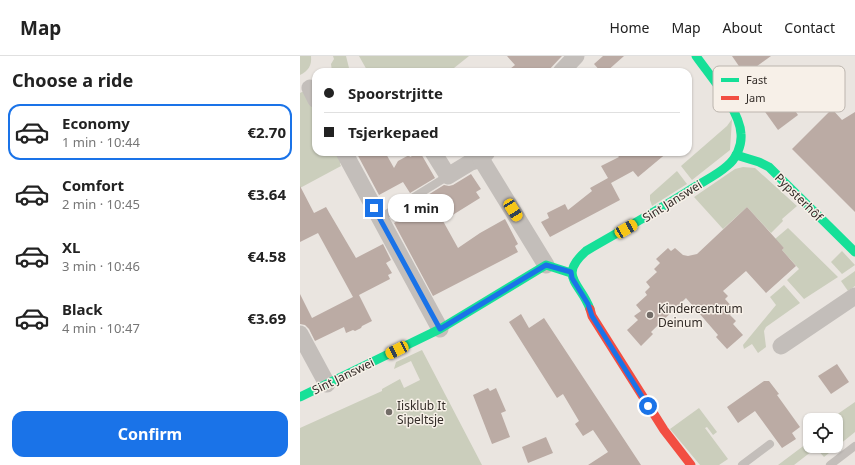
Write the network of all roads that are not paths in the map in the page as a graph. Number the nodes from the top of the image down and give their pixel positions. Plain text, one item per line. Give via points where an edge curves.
1 (696, 56) edge
2 (713, 81) edge
3 (734, 112) edge
4 (736, 154) junction
5 (346, 156) edge
6 (436, 156) edge
7 (482, 156) edge
8 (485, 156) edge
9 (448, 176) junction
10 (380, 218) junction
11 (855, 252) edge
12 (546, 265) junction
13 (571, 272) junction
14 (855, 296) edge
15 (440, 329) junction
16 (300, 334) edge
17 (781, 346) dead end
18 (327, 384) junction
19 (300, 397) edge
20 (770, 444) dead end
21 (855, 446) edge
22 (691, 465) edge
23 (742, 465) edge
24 (830, 465) edge

1 - 2 street, Sint Janswei
3 - 4 street, Sint Janswei via 741,134
4 - 11 street, Pypsterhôf via 769,167
4 - 13 street, Sint Janswei via 727,166 670,204 586,251
5 - 10 street
6 - 9 street
7 - 9 street
8 - 12 street
9 - 10 lane
10 - 15 street
12 - 13 street
12 - 15 street, Sint Janswei
13 - 22 street via 592,316 665,432
14 - 17 street
15 - 18 street, Sint Janswei
16 - 18 street
18 - 19 street, Sint Janswei
20 - 23 lane
21 - 24 lane

